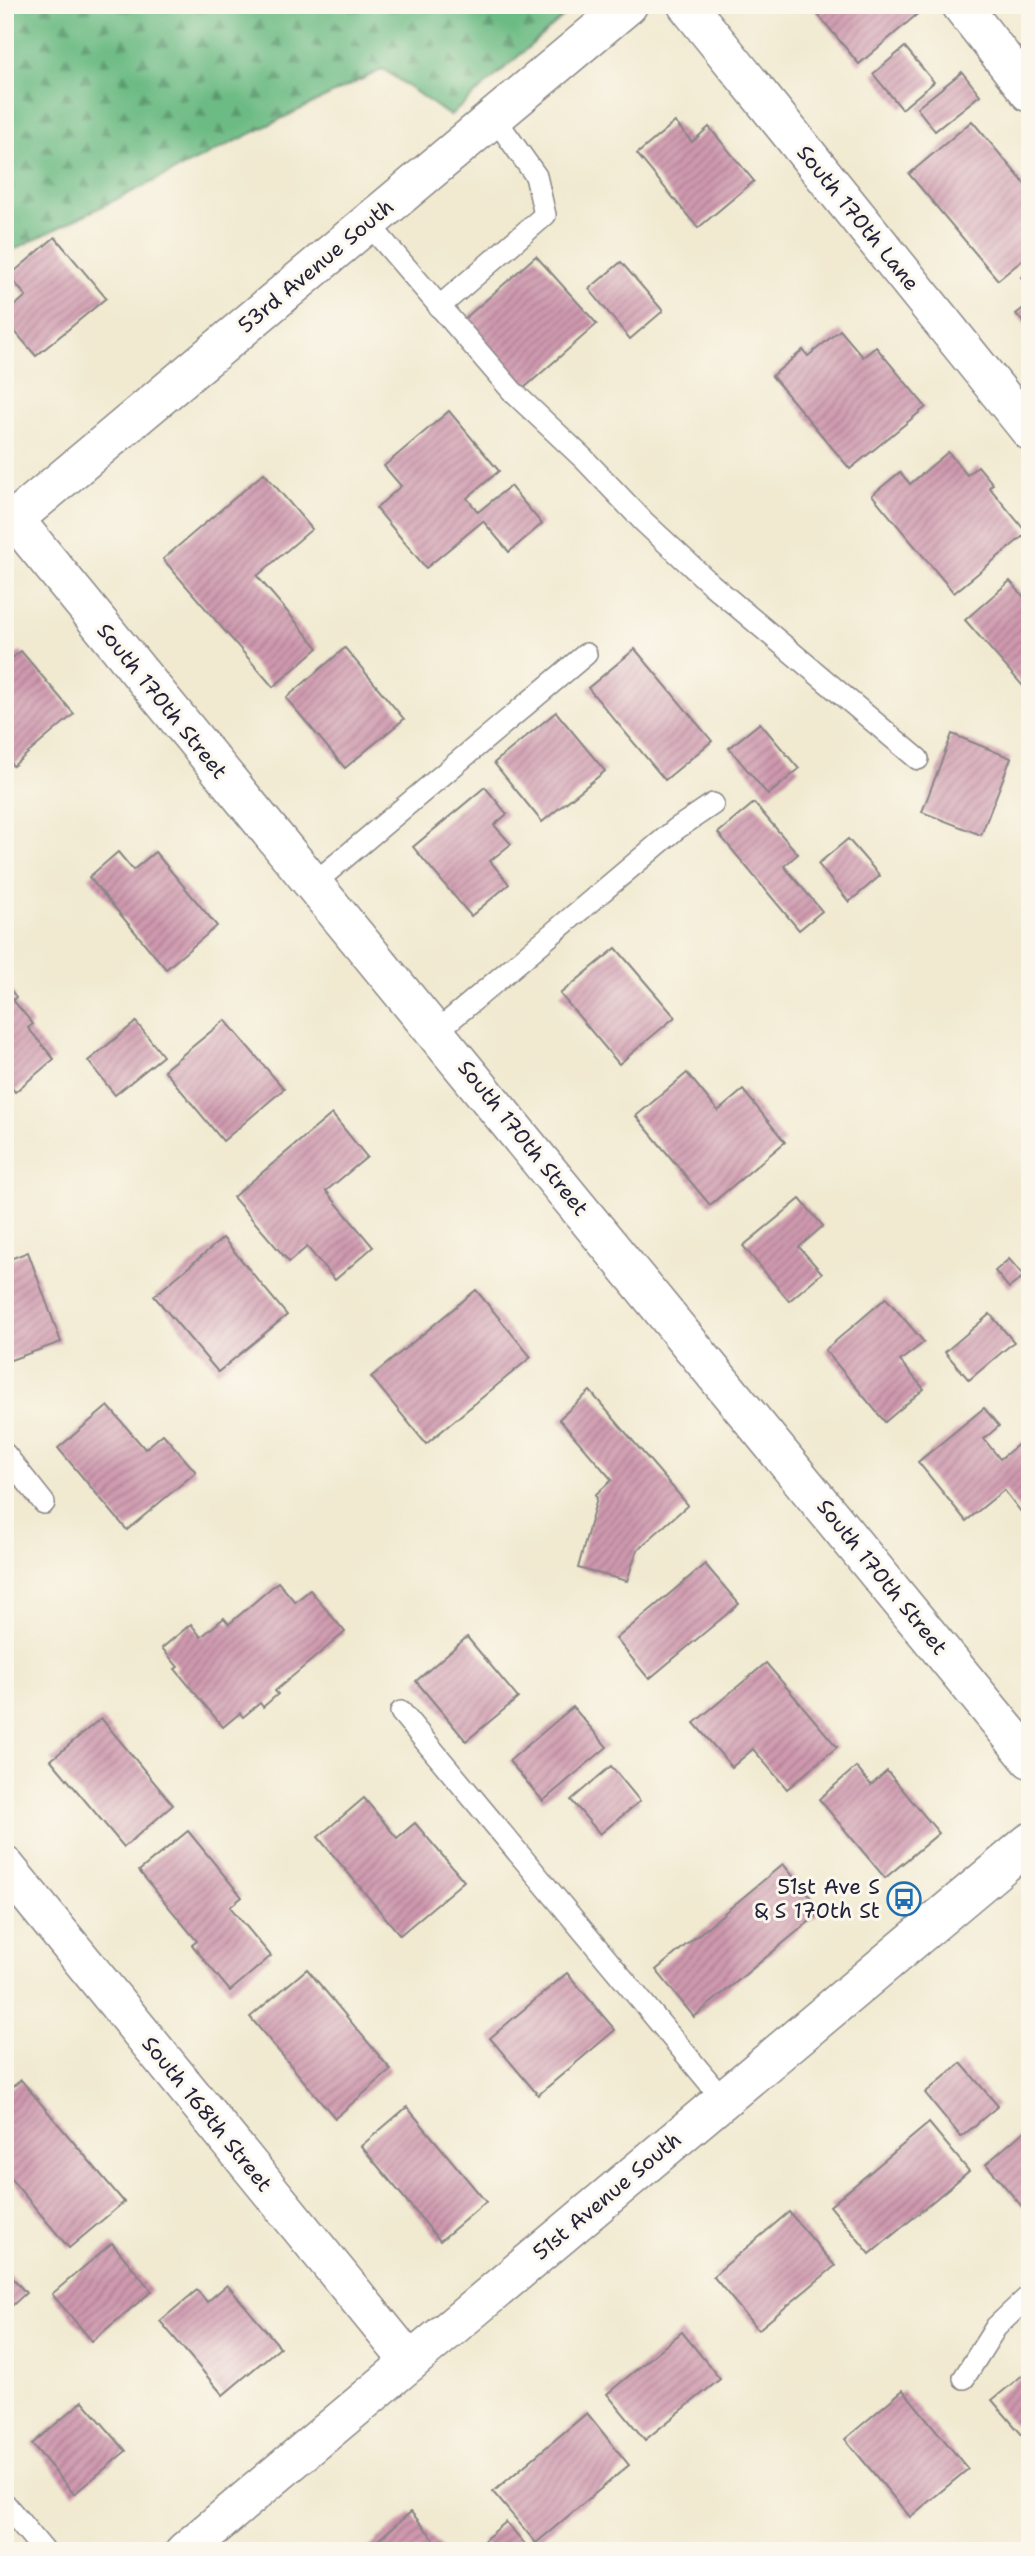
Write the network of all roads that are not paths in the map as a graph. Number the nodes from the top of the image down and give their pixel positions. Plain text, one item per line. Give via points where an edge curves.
1 (628, 5) edge
2 (687, 5) edge
3 (961, 5) edge
4 (1030, 93) edge
5 (494, 117) junction
6 (368, 223) junction
7 (439, 307) junction
8 (1030, 430) edge
9 (10, 523) edge
10 (586, 654) dead end
11 (918, 759) dead end
12 (713, 804) dead end
13 (312, 885) junction
14 (436, 1032) junction
15 (5, 1454) edge
16 (44, 1503) dead end
17 (401, 1712) dead end
18 (1030, 1759) edge
19 (1030, 1842) edge
20 (5, 1866) edge
21 (723, 2099) junction
22 (1030, 2295) edge
23 (410, 2362) junction
24 (964, 2378) dead end
25 (5, 2504) edge
26 (44, 2551) edge
27 (185, 2551) edge

1 - 5 street, 53rd Avenue South
2 - 8 street, South 170th Lane
3 - 4 street
5 - 6 street, 53rd Avenue South
5 - 7 lane via 536,176 545,215
6 - 7 lane
6 - 9 street, 53rd Avenue South
7 - 11 lane via 513,392 644,522
9 - 13 street, South 170th Street
10 - 13 lane
12 - 14 lane via 676,829
13 - 14 street, South 170th Street
14 - 18 street, South 170th Street
15 - 16 lane
17 - 21 lane
19 - 21 street, 51st Avenue South
20 - 23 street, South 168th Street
21 - 23 street, 51st Avenue South
22 - 24 lane via 996,2327
23 - 27 street, 51st Avenue South
25 - 26 lane

